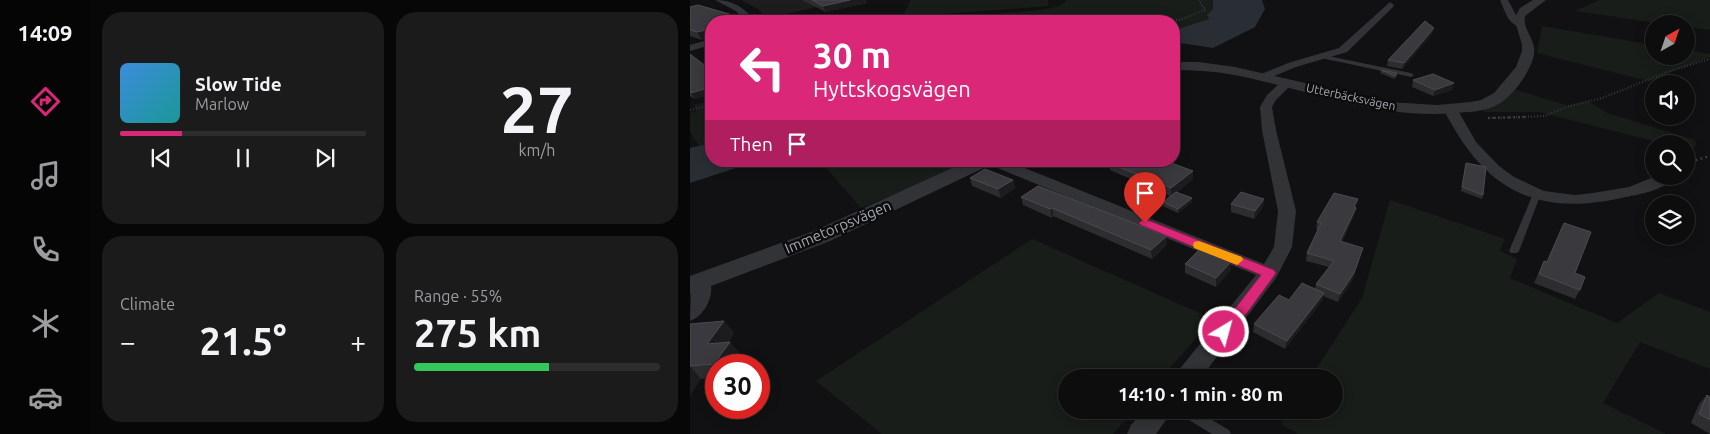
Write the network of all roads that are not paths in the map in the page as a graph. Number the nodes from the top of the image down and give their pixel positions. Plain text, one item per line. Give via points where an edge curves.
1 (719, 0) edge
2 (1504, 0) edge
3 (1541, 0) edge
4 (1390, 5) dead end
5 (745, 15) edge
6 (1520, 24) junction
7 (705, 44) edge
8 (690, 48) edge
9 (1323, 57) junction
10 (1180, 66) edge
11 (1411, 75) dead end
12 (1263, 77) junction
13 (1287, 83) junction
14 (1452, 113) junction
15 (970, 167) edge
16 (1008, 167) edge
17 (1649, 185) edge
18 (1536, 196) junction
19 (1514, 251) dead end
20 (1269, 273) junction
21 (696, 283) edge
22 (690, 313) edge
23 (1194, 369) edge
24 (1152, 419) edge
25 (1199, 419) edge
26 (1140, 434) edge
27 (1224, 434) edge

1 - 5 street via 740,9
2 - 6 street via 1513,19
3 - 6 street via 1526,8 1520,16
4 - 9 street via 1353,43
6 - 14 street, Utterbäcksvägen via 1528,44 1528,55 1506,91 1493,101
7 - 8 street
9 - 11 lane
9 - 12 street via 1284,67
10 - 12 street, Utterbäcksvägen via 1216,67
12 - 13 street, Utterbäcksvägen
13 - 14 street, Utterbäcksvägen via 1382,105
13 - 20 street via 1266,107 1287,211 1283,247
14 - 18 street via 1478,154 1500,174
15 - 21 street, Immetorpsvägen via 822,236
16 - 20 street
17 - 18 street via 1591,200
18 - 19 lane
20 - 23 street
21 - 22 street via 700,299
24 - 26 street
25 - 27 lane

